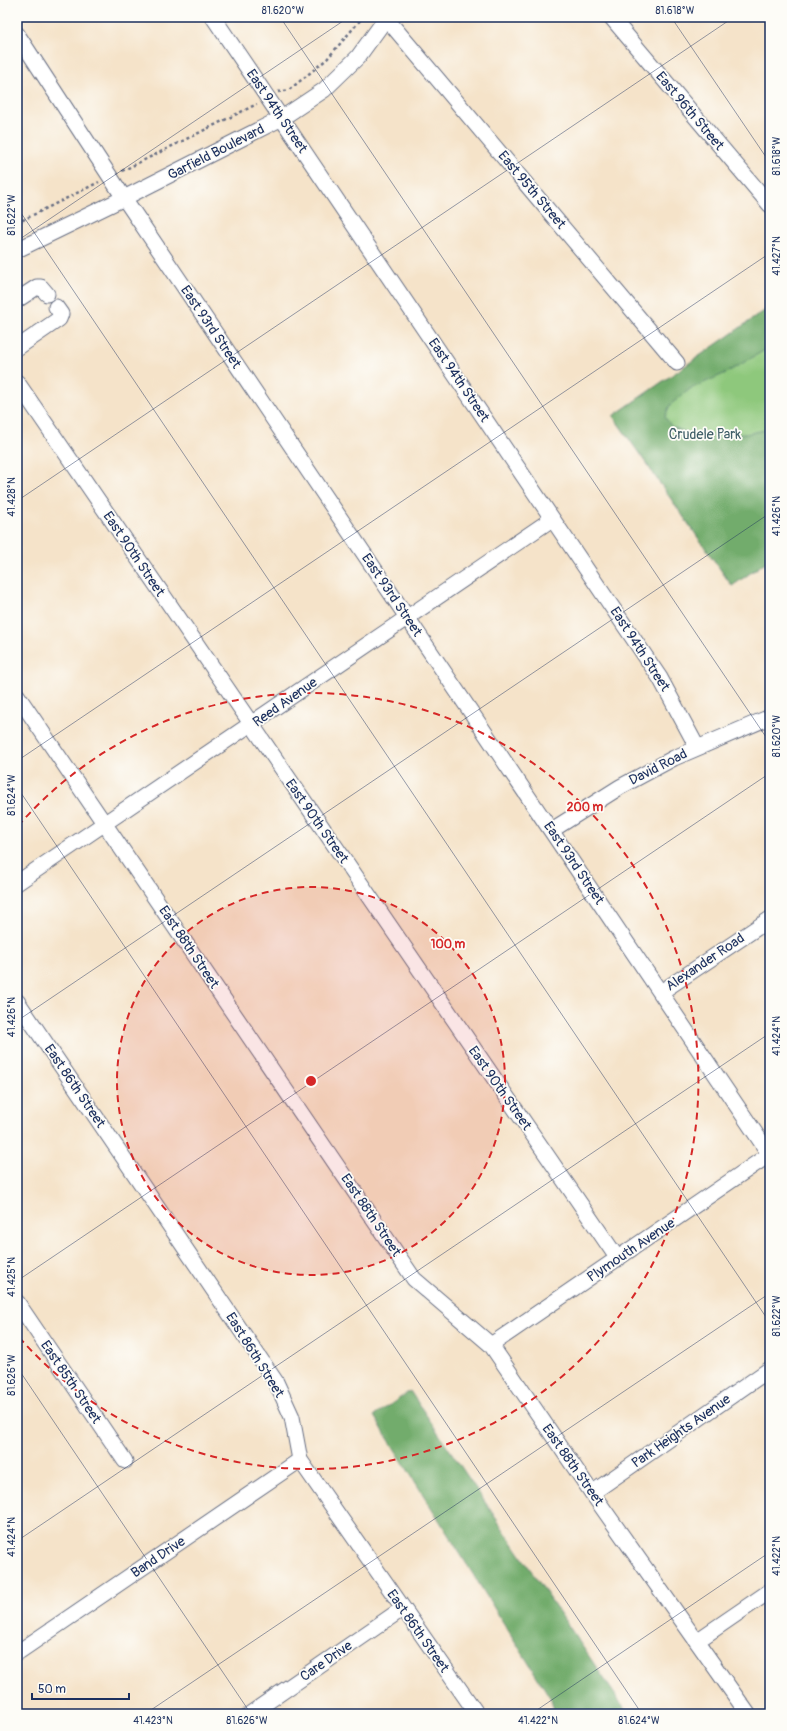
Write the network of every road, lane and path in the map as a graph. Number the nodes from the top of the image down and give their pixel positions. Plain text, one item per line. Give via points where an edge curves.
1 (213, 17) edge
2 (363, 17) edge
3 (386, 17) edge
4 (611, 17) edge
5 (17, 34) edge
6 (280, 91) dead end
7 (252, 107) dead end
8 (282, 118) junction
9 (120, 172) dead end
10 (92, 185) dead end
11 (124, 198) junction
12 (770, 205) edge
13 (17, 223) edge
14 (17, 250) edge
15 (47, 294) dead end
16 (17, 300) edge
17 (56, 307) dead end
18 (17, 348) edge
19 (677, 363) dead end
20 (17, 382) edge
21 (552, 519) junction
22 (407, 617) junction
23 (17, 695) edge
24 (770, 717) edge
25 (251, 725) junction
26 (697, 747) junction
27 (106, 824) junction
28 (552, 830) junction
29 (17, 883) edge
30 (770, 919) edge
31 (661, 992) junction
32 (17, 1001) edge
33 (770, 1155) edge
34 (618, 1259) junction
35 (17, 1302) edge
36 (491, 1345) junction
37 (770, 1369) edge
38 (300, 1460) junction
39 (125, 1461) dead end
40 (592, 1493) junction
41 (770, 1591) edge
42 (402, 1609) junction
43 (697, 1641) junction
44 (17, 1653) edge
45 (250, 1714) edge
46 (477, 1714) edge
47 (748, 1714) edge

1 - 8 street, East 94th Street
2 - 6 path via 327,59 289,90
3 - 8 street, Garfield Boulevard via 358,57 330,84
3 - 19 street, East 95th Street
4 - 12 street, East 96th Street
5 - 11 street, East 93rd Street
7 - 9 path
8 - 11 street, Garfield Boulevard
8 - 21 street, East 94th Street
10 - 13 path
11 - 14 street, Garfield Boulevard
11 - 22 street, East 93rd Street
15 - 16 street via 41,287 37,287
17 - 18 street via 61,314 59,319
20 - 25 street, East 90th Street
21 - 22 street, Reed Avenue
21 - 26 street, East 94th Street via 660,678
22 - 25 street, Reed Avenue
22 - 28 street, East 93rd Street
23 - 27 street, East 88th Street
24 - 26 street, David Road
25 - 27 street, Reed Avenue
25 - 34 street, East 90th Street
26 - 28 street, David Road via 620,787
27 - 29 street, Reed Avenue
27 - 36 street, East 88th Street via 414,1279
28 - 31 street, East 93rd Street
30 - 31 street, Alexander Road
31 - 33 street, East 93rd Street
32 - 38 street, East 86th Street via 276,1382 292,1417
33 - 34 street, Plymouth Avenue
34 - 36 street, Plymouth Avenue
35 - 39 street, East 85th Street
36 - 40 street, East 88th Street
37 - 40 street, Park Heights Avenue
38 - 42 street, East 86th Street
38 - 44 street, Band Drive
40 - 43 street, East 88th Street
41 - 43 street
42 - 45 street, Care Drive
42 - 46 street, East 86th Street
43 - 47 street, East 88th Street

